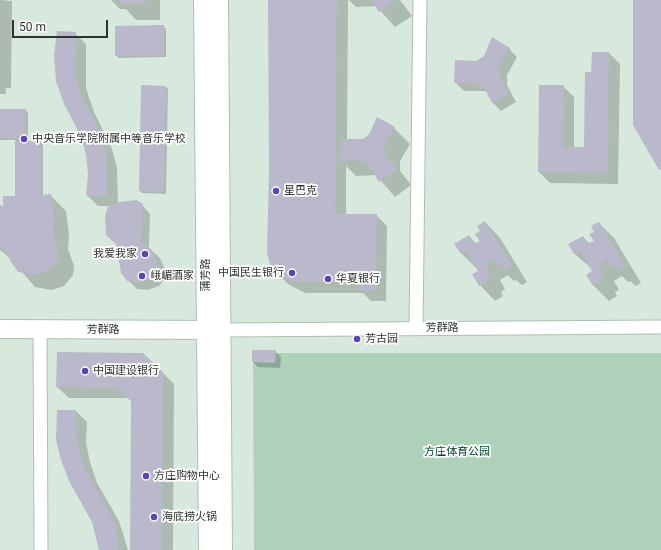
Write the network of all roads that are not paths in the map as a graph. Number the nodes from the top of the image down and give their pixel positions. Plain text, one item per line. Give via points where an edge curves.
1 (203, 0) edge
2 (219, 0) edge
3 (420, 0) edge
4 (661, 327) edge
5 (416, 328) junction
6 (0, 329) edge
7 (40, 330) junction
8 (214, 330) junction
9 (41, 550) edge
10 (208, 550) edge
11 (222, 550) edge

1 - 8 street, 蒲芳路
2 - 8 street, 蒲芳路
3 - 5 street
4 - 5 street, 芳群路
5 - 8 street, 芳群路
6 - 7 street, 芳群路
7 - 8 street, 芳群路
7 - 9 street
8 - 10 street, 蒲芳路
8 - 11 street, 蒲芳路

